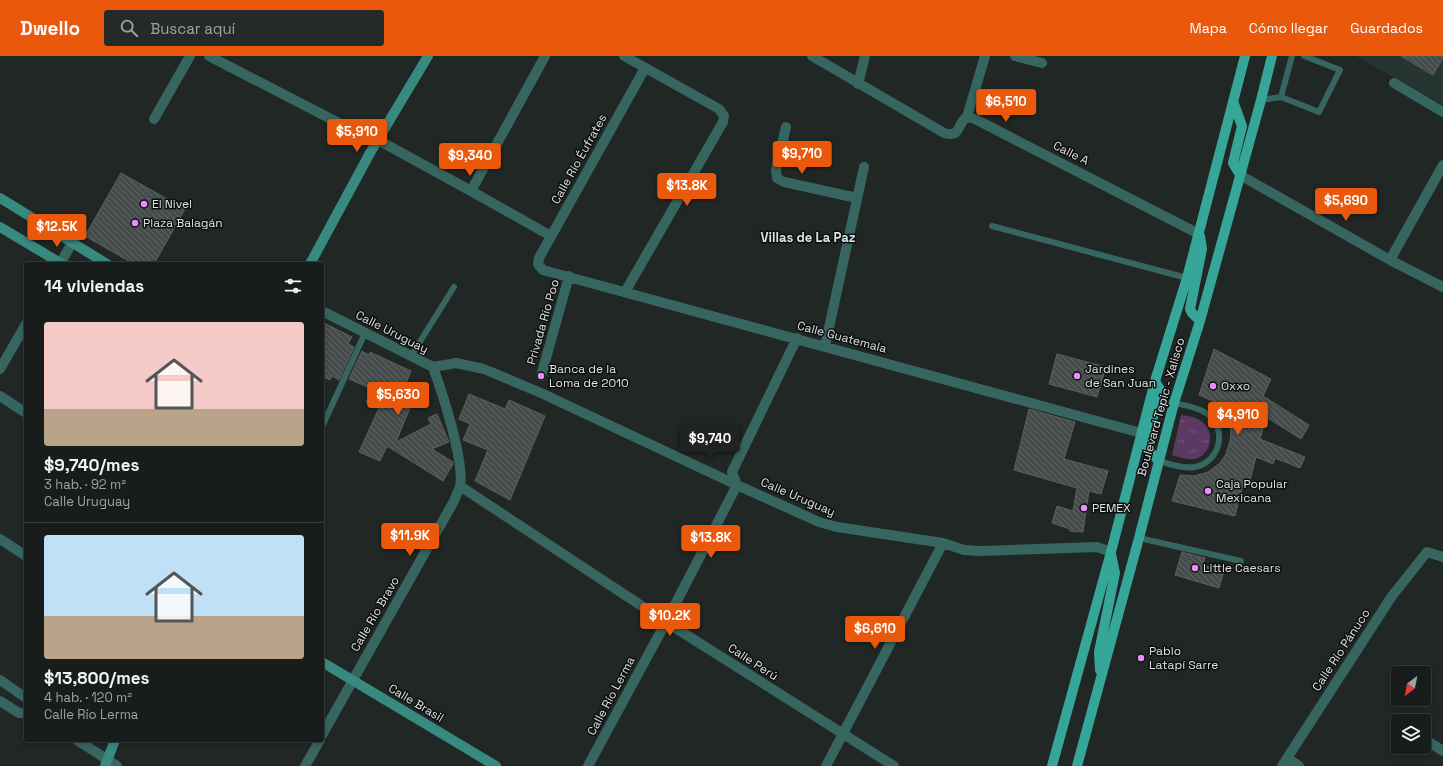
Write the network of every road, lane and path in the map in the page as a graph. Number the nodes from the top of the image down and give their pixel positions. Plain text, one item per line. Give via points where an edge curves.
1 (190, 56) edge
2 (209, 56) edge
3 (428, 56) edge
4 (545, 56) edge
5 (624, 56) edge
6 (812, 56) edge
7 (865, 56) edge
8 (985, 56) edge
9 (1014, 56) edge
10 (1245, 56) edge
11 (1272, 56) edge
12 (1292, 56) edge
13 (1304, 56) edge
14 (1042, 63) dead end
15 (645, 68) junction
16 (1394, 83) dead end
17 (858, 84) junction
18 (1281, 97) junction
19 (1261, 100) junction
20 (1233, 101) junction
21 (1443, 112) edge
22 (967, 117) junction
23 (154, 119) dead end
24 (786, 127) dead end
25 (378, 140) junction
26 (1443, 165) edge
27 (864, 167) dead end
28 (1240, 176) junction
29 (471, 190) junction
30 (0, 198) edge
31 (857, 198) junction
32 (992, 226) dead end
33 (0, 227) edge
34 (1199, 234) junction
35 (551, 236) junction
36 (72, 243) junction
37 (1390, 260) junction
38 (58, 262) edge
39 (62, 262) edge
40 (104, 262) edge
41 (311, 262) edge
42 (538, 264) joint
43 (569, 276) junction
44 (1187, 278) junction
45 (454, 287) dead end
46 (1443, 287) edge
47 (626, 292) junction
48 (324, 312) edge
49 (1200, 321) junction
50 (24, 327) edge
51 (365, 333) junction
52 (797, 338) junction
53 (825, 346) junction
54 (411, 356) junction
55 (433, 367) junction
56 (0, 369) edge
57 (541, 376) dead end
58 (1155, 381) junction
59 (0, 396) edge
60 (1174, 403) junction
61 (24, 412) edge
62 (324, 423) edge
63 (1141, 433) junction
64 (1159, 461) junction
65 (460, 486) junction
66 (738, 486) junction
67 (1139, 538) junction
68 (0, 539) edge
69 (943, 543) junction
70 (1111, 552) junction
71 (24, 555) edge
72 (1443, 557) edge
73 (1241, 561) dead end
74 (666, 622) junction
75 (324, 663) edge
76 (1101, 678) junction
77 (0, 680) edge
78 (352, 680) junction
79 (24, 697) edge
80 (0, 701) edge
81 (24, 713) edge
82 (324, 732) edge
83 (843, 735) junction
84 (80, 742) edge
85 (114, 742) edge
86 (319, 742) edge
87 (1431, 744) edge
88 (1443, 751) edge
89 (1285, 762) edge
90 (106, 763) edge
91 (1055, 763) edge
92 (117, 766) edge
93 (305, 766) edge
94 (496, 766) edge
95 (588, 766) edge
96 (826, 766) edge
97 (894, 766) edge
98 (1077, 766) edge
99 (1299, 766) edge

1 - 23 street
2 - 25 street via 360,134
3 - 25 main road
4 - 29 street
5 - 15 street
6 - 17 street
7 - 17 street
8 - 22 street
9 - 14 street
10 - 20 main road, Boulevard Tepic - Xalisco
11 - 19 main road, Boulevard Tepic - Xalisco
12 - 18 lane
13 - 18 lane via 1340,70 1319,112
15 - 35 street, Calle Río Éufrates
15 - 47 street via 719,109 724,116 723,122
16 - 21 street
17 - 22 street via 950,135 958,132
18 - 19 lane
19 - 28 main road, Boulevard Tepic - Xalisco
20 - 28 main road via 1242,126 1233,163
20 - 34 main road, Boulevard Tepic - Xalisco
22 - 34 street, Calle A via 974,118
24 - 31 street via 776,170 777,178 784,182
25 - 29 street
25 - 41 main road
26 - 37 street
27 - 31 street
28 - 37 street
28 - 49 main road, Boulevard Tepic - Xalisco
29 - 35 street
30 - 36 main road
31 - 53 street
32 - 44 lane
33 - 38 main road
34 - 44 main road, Boulevard Tepic - Xalisco
34 - 49 main road via 1202,249 1190,309
35 - 42 street, Calle Río Éufrates
36 - 39 street
36 - 40 main road
37 - 46 street
42 - 43 street, Calle Guatemala via 543,270
43 - 47 street, Calle Guatemala
43 - 57 street, Privada Río Poo
44 - 58 main road, Boulevard Tepic - Xalisco
45 - 54 lane
47 - 52 street, Calle Guatemala
48 - 51 street, Calle Uruguay
49 - 60 main road, Boulevard Tepic - Xalisco
50 - 56 street
51 - 54 street, Calle Uruguay
51 - 62 lane
52 - 53 street, Calle Guatemala
52 - 66 street via 732,472
53 - 63 street, Calle Guatemala
54 - 55 street, Calle Uruguay
55 - 65 street, Calle Río Bravo via 456,449
55 - 66 street, Calle Uruguay via 456,363 484,369
58 - 63 main road, Boulevard Tepic - Xalisco
58 - 64 main road via 1160,396 1146,446
59 - 61 street
60 - 64 main road, Boulevard Tepic - Xalisco
60 - 64 lane via 1197,408 1214,420 1220,438 1218,448 1205,464 1195,467
63 - 70 main road, Boulevard Tepic - Xalisco
64 - 67 main road, Boulevard Tepic - Xalisco
65 - 74 street, Calle Perú
65 - 78 street, Calle Río Bravo via 454,501
66 - 69 street, Calle Uruguay via 819,522
66 - 74 street, Calle Río Lerma
67 - 73 lane
67 - 76 main road, Boulevard Tepic - Xalisco
68 - 71 street
69 - 70 street, Calle Uruguay via 964,550 981,551 1098,547
69 - 83 street
70 - 76 main road via 1115,573 1099,652
70 - 91 main road, Boulevard Tepic - Xalisco
72 - 89 street, Calle Río Pánuco via 1427,552 1392,596
74 - 83 street, Calle Perú
74 - 95 street, Calle Río Lerma
75 - 78 main road, Calle Brasil
76 - 98 main road, Boulevard Tepic - Xalisco
77 - 79 street
78 - 82 street, Calle Río Bravo
78 - 94 main road, Calle Brasil
80 - 81 street via 19,713
83 - 96 street
83 - 97 street, Calle Perú
84 - 90 street
85 - 90 main road
86 - 93 street
87 - 88 street
89 - 99 street
90 - 92 street

